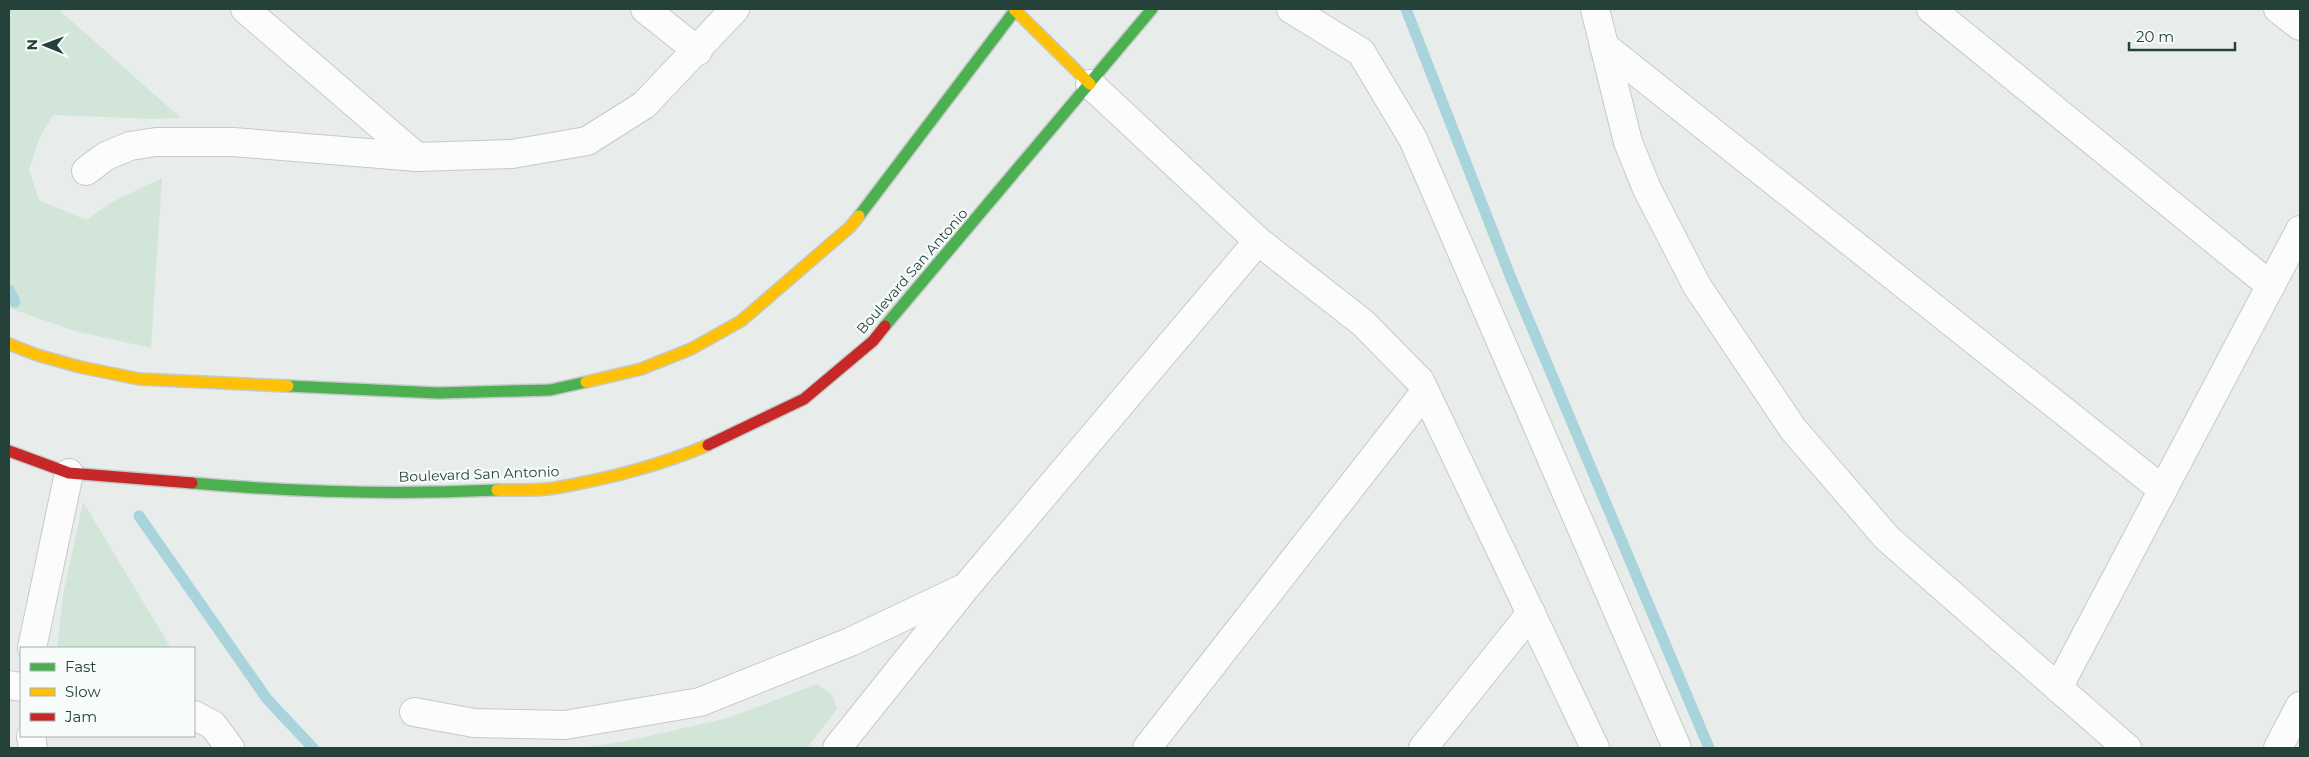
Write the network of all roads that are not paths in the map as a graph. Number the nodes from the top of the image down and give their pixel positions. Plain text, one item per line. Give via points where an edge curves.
1 (245, 9) edge
2 (645, 9) edge
3 (735, 9) edge
4 (1015, 9) edge
5 (1152, 9) edge
6 (1291, 9) edge
7 (1595, 9) edge
8 (1931, 9) edge
9 (2278, 9) edge
10 (2300, 26) edge
11 (1604, 46) junction
12 (698, 51) junction
13 (1090, 84) junction
14 (417, 157) junction
15 (86, 171) dead end
16 (2300, 230) edge
17 (1258, 241) junction
18 (2271, 286) junction
19 (9, 344) edge
20 (1425, 392) junction
21 (9, 451) edge
22 (69, 473) junction
23 (2162, 490) junction
24 (966, 587) junction
25 (1531, 613) junction
26 (32, 647) edge
27 (2058, 688) junction
28 (2300, 706) edge
29 (414, 712) dead end
30 (195, 716) edge
31 (230, 748) edge
32 (837, 748) edge
33 (1147, 748) edge
34 (1423, 748) edge
35 (1595, 748) edge
36 (1677, 748) edge
37 (2128, 748) edge
38 (2278, 748) edge

1 - 14 street
2 - 12 street
3 - 12 street
4 - 13 street
4 - 19 street via 850,227 741,321 691,349 641,369 550,390 438,394 140,379 80,367
5 - 13 street, Boulevard San Antonio
6 - 36 street via 1361,52 1413,139
7 - 11 street
8 - 18 street
9 - 10 street
11 - 23 street
11 - 27 street via 1628,142 1647,189 1698,286 1793,429 1887,538
12 - 14 street via 644,105 587,141 512,154
13 - 17 street
13 - 22 street, Boulevard San Antonio via 872,341 804,399 673,460 553,488 436,494 262,489
14 - 15 street via 233,142 177,141 130,146 106,156
16 - 18 street
17 - 20 street via 1363,323 1420,381
17 - 24 street
18 - 23 street
20 - 25 street
20 - 33 street
21 - 22 street, Boulevard San Antonio
22 - 26 street
23 - 27 street
24 - 29 street via 850,642 700,702 566,725 474,723
24 - 32 street
25 - 34 street
25 - 35 street
27 - 37 street
28 - 38 street
30 - 31 street via 213,725

